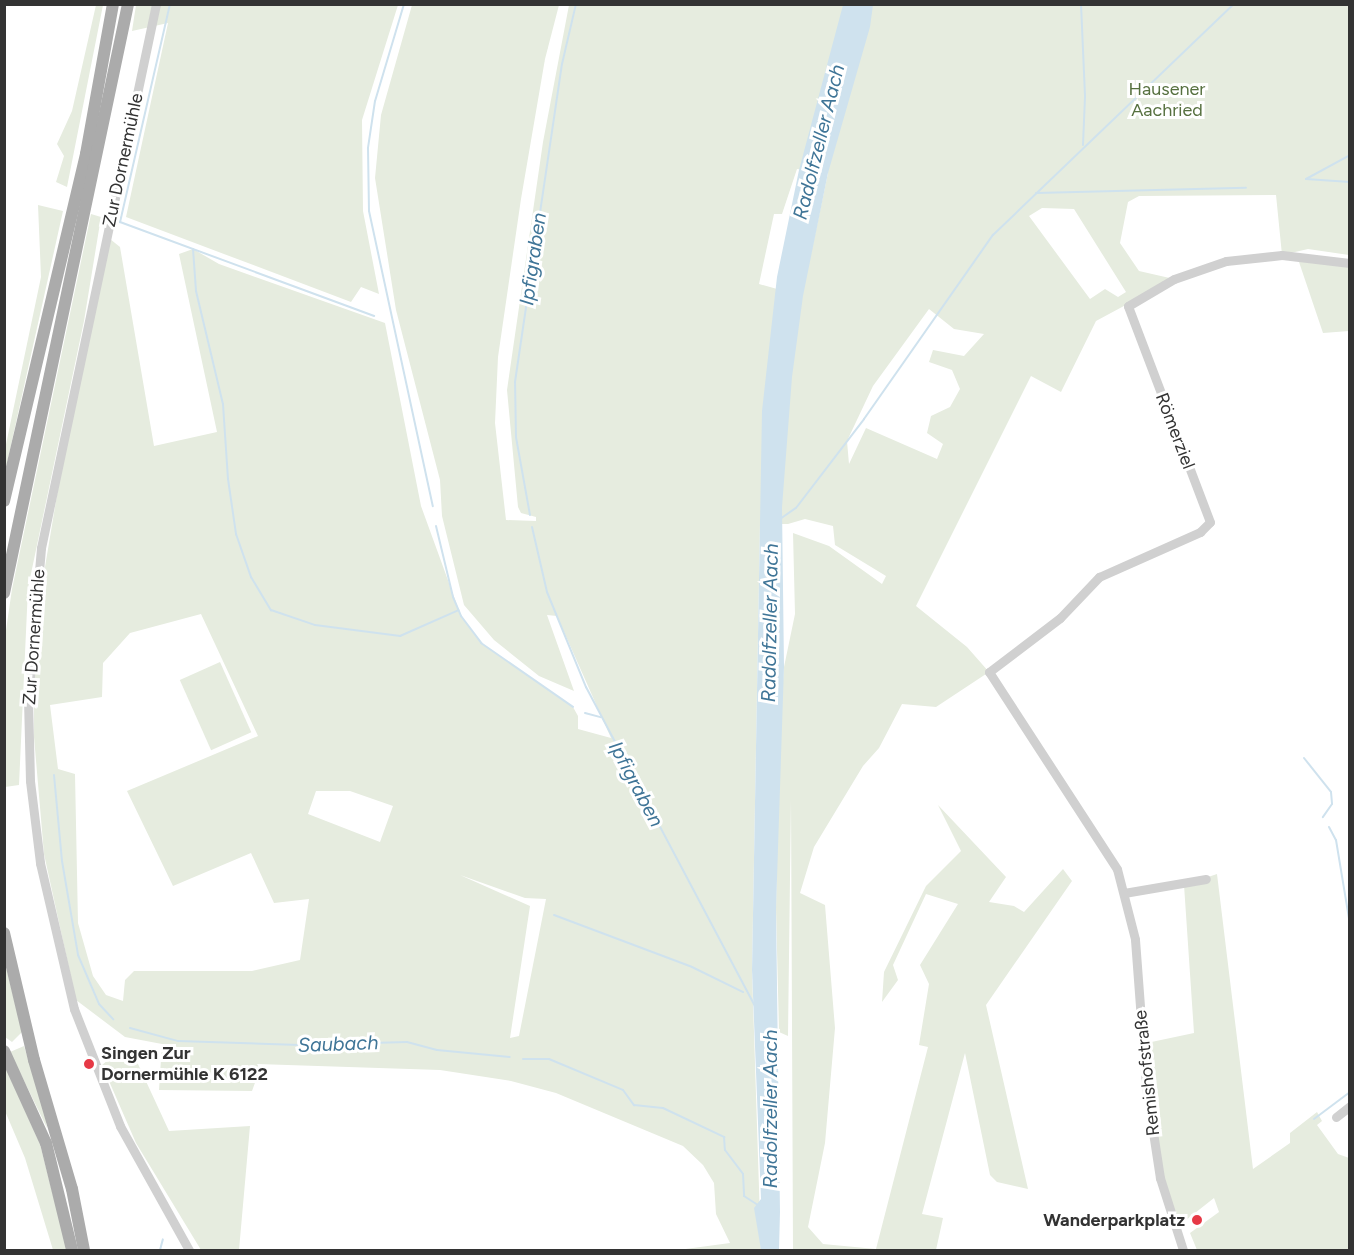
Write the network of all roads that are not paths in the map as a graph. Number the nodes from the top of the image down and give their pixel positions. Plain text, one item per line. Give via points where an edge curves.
1 (113, 4) edge
2 (128, 4) edge
3 (156, 4) edge
4 (88, 174) junction
5 (78, 219) junction
6 (1350, 263) edge
7 (4, 501) edge
8 (4, 593) edge
9 (989, 672) joint
10 (1206, 879) dead end
11 (1124, 893) junction
12 (4, 933) edge
13 (4, 1051) edge
14 (1350, 1106) edge
15 (1336, 1117) dead end
16 (72, 1251) edge
17 (84, 1251) edge
18 (189, 1251) edge
19 (1183, 1251) edge

1 - 4 main road
2 - 4 main road
3 - 18 street, Zur Dornermühle via 41,548 28,699 30,781 40,863 74,1009 136,1161
4 - 5 main road
5 - 7 main road
5 - 8 main road
6 - 9 street, Römerziel via 1282,255 1226,261 1174,279 1128,306 1210,522 1200,532 1099,577 1060,618
9 - 11 street, Remishofstraße via 1106,847
10 - 11 street
11 - 19 street, Remishofstraße via 1135,939 1160,1178
12 - 17 main road via 31,1049 72,1189
13 - 16 main road via 46,1143
14 - 15 street

